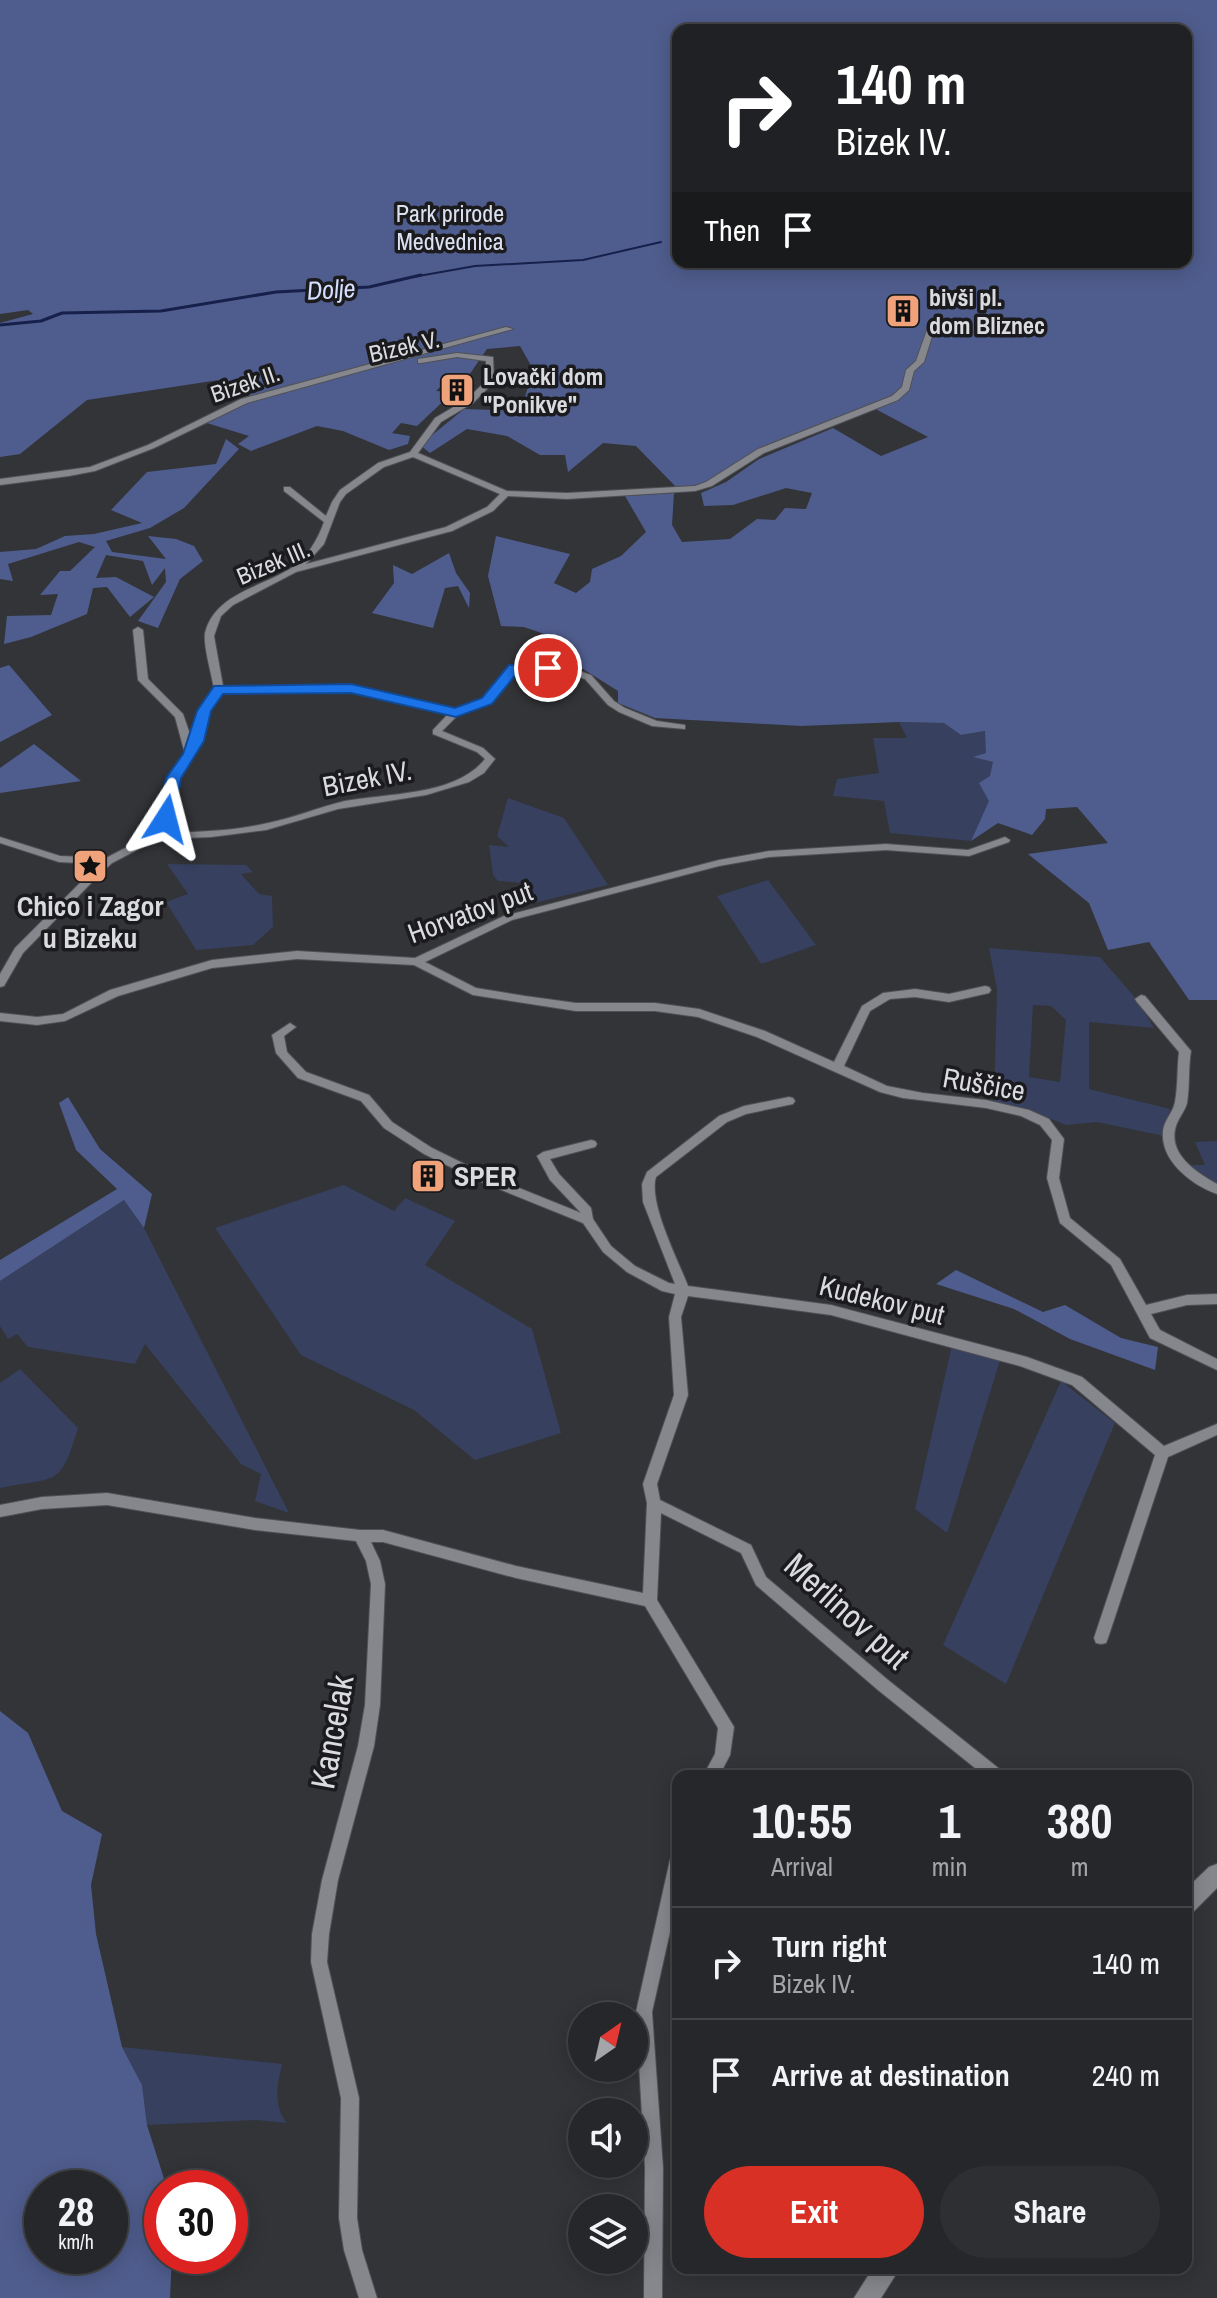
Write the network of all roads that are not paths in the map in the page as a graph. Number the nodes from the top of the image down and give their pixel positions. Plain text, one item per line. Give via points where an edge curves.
1 (946, 321) dead end
2 (509, 329) dead end
3 (275, 391) junction
4 (413, 454) junction
5 (0, 482) edge
6 (287, 489) dead end
7 (506, 493) junction
8 (329, 522) junction
9 (293, 570) junction
10 (138, 630) dead end
11 (219, 689) junction
12 (456, 712) junction
13 (682, 727) dead end
14 (190, 754) junction
15 (156, 836) junction
16 (0, 840) edge
17 (1005, 840) dead end
18 (108, 861) junction
19 (416, 962) junction
20 (0, 983) edge
21 (985, 990) dead end
22 (1141, 999) dead end
23 (0, 1017) edge
24 (290, 1027) dead end
25 (838, 1066) junction
26 (789, 1101) dead end
27 (591, 1144) dead end
28 (1217, 1190) edge
29 (587, 1220) junction
30 (683, 1289) junction
31 (1217, 1299) edge
32 (1143, 1311) junction
33 (1217, 1365) edge
34 (1217, 1429) edge
35 (1162, 1453) junction
36 (654, 1503) junction
37 (0, 1511) edge
38 (360, 1536) junction
39 (650, 1601) junction
40 (1101, 1638) dead end
41 (714, 1770) edge
42 (989, 1770) edge
43 (1217, 1874) edge
44 (672, 1887) edge
45 (1192, 1898) edge
46 (884, 2274) edge
47 (368, 2298) edge
48 (653, 2298) edge
49 (866, 2298) edge

1 - 7 street via 932,326 920,362 895,398 751,456 709,484 567,496
2 - 3 street, Bizek II.
3 - 4 street, Bizek V. via 326,385 429,358 490,359 490,382 438,420
3 - 5 street, Bizek II. via 101,466
4 - 7 street
4 - 8 street via 381,465 343,492
6 - 8 street
7 - 9 street, Bizek III. via 490,509 438,533
8 - 9 street via 320,544
9 - 11 street, Bizek III. via 239,597 217,615 209,636
10 - 14 street via 143,680 180,716
11 - 12 street via 351,689
11 - 14 street via 204,711
12 - 13 street via 487,701 507,673 519,666 588,677 622,710 655,724
12 - 15 street, Bizek IV. via 436,732 490,759 460,782 332,807 264,827
14 - 15 street via 173,778 169,810
15 - 18 street
16 - 18 street via 59,859
17 - 19 street, Horvatov put via 969,853 825,849 719,863 508,918
18 - 20 street via 19,951
19 - 23 street, Horvatov put via 297,955 212,964 114,993 65,1017
19 - 25 street, Ruščice via 473,991 576,1007 699,1013
21 - 25 street via 949,998 887,996 866,1009
22 - 28 street via 1185,1051 1181,1105 1169,1128 1171,1147 1184,1170
24 - 29 street via 278,1035 282,1053 302,1075 365,1098 388,1125 428,1151
25 - 32 street, Ruščice via 905,1095 1015,1110 1045,1122 1058,1139 1053,1178 1064,1220 1116,1262
26 - 30 street via 723,1119 651,1175 649,1202
27 - 29 street, Kudekov put via 543,1156 554,1177 587,1211
29 - 30 street, Kudekov put via 607,1249 631,1269 667,1288
30 - 35 street, Kudekov put via 831,1310 1022,1361 1077,1381
30 - 36 street via 675,1317 681,1395 650,1484
31 - 32 street
32 - 33 street, Ruščice via 1155,1334
34 - 35 street
35 - 40 street
36 - 39 street
36 - 42 street, Merlinov put via 746,1549 761,1581
37 - 38 street via 107,1499
38 - 39 street via 383,1536
38 - 47 street, Kancelak via 375,1559 378,1579 374,1683 367,1743 332,1872 319,1962 350,2098 348,2218
39 - 41 street via 726,1727
43 - 45 street
44 - 48 street via 644,2012 654,2168
46 - 49 street

